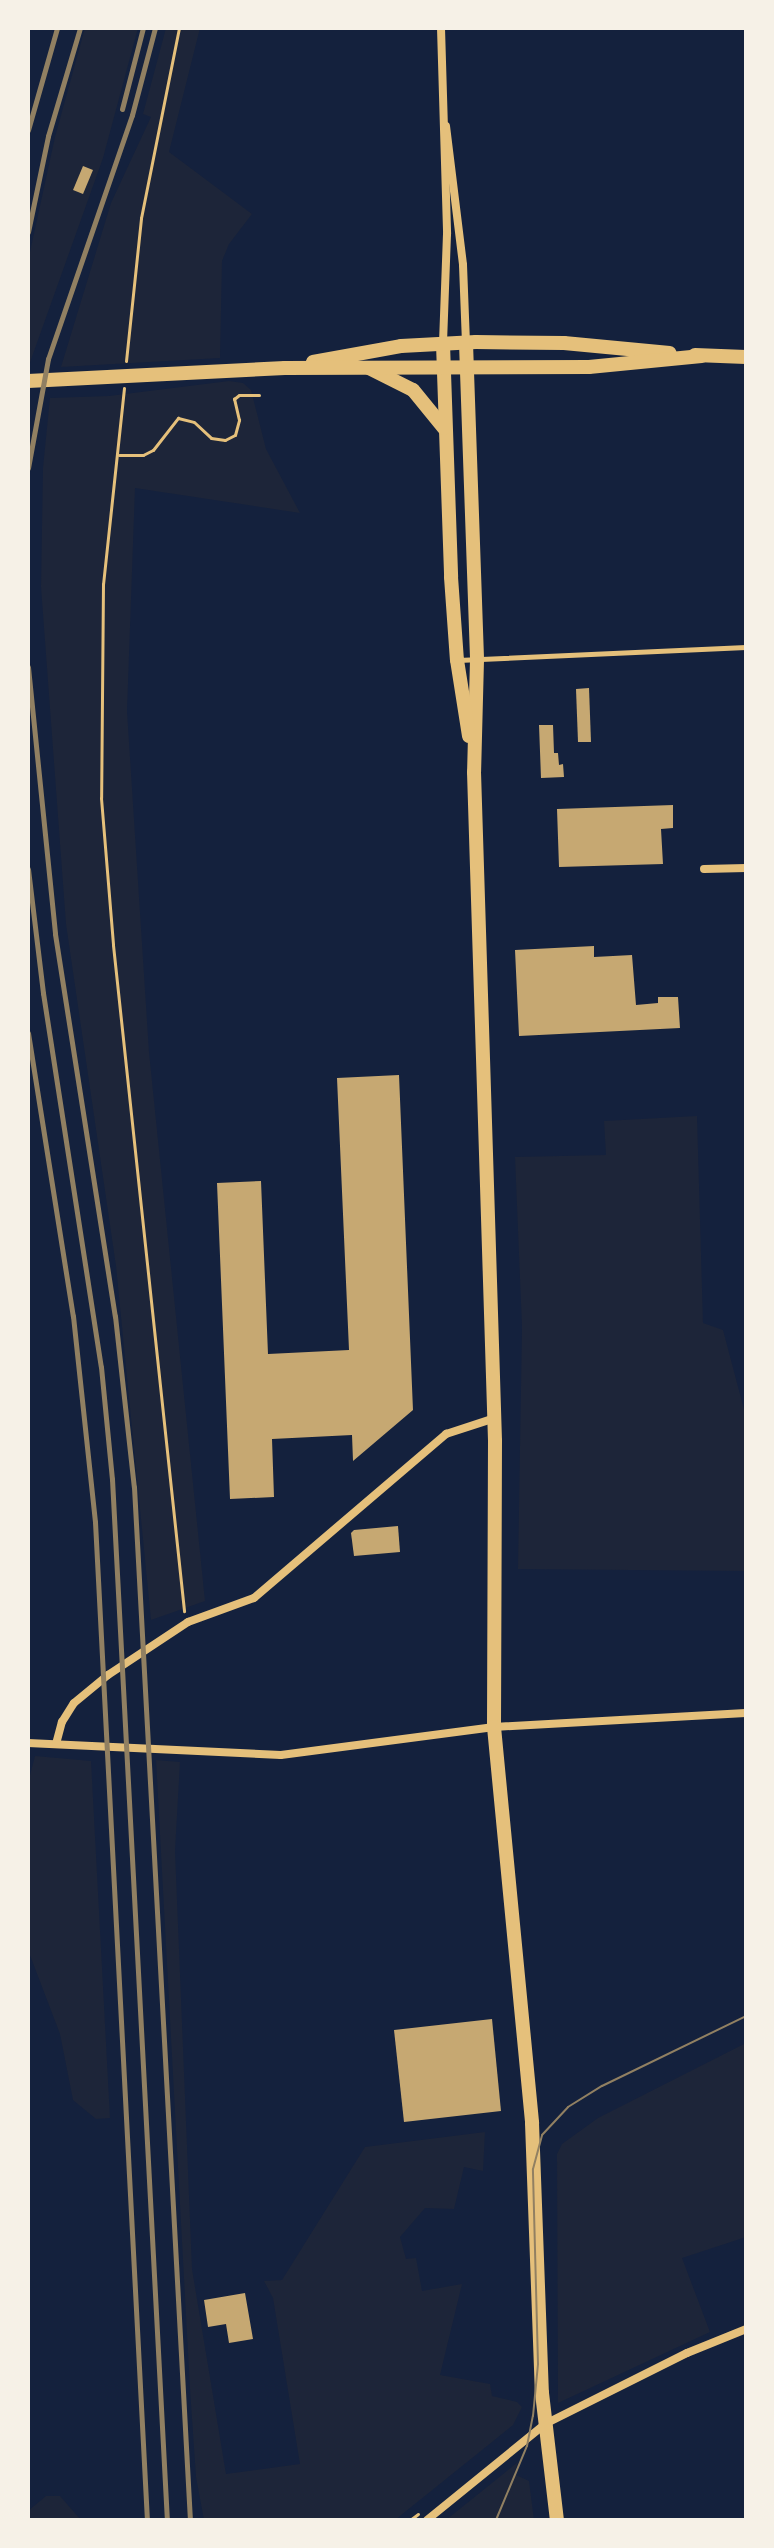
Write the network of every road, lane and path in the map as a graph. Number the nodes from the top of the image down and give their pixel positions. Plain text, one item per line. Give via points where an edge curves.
1 (179, 28) edge
2 (441, 28) edge
3 (443, 109) junction
4 (129, 332) dead end
5 (466, 343) junction
6 (443, 344) junction
7 (701, 356) junction
8 (746, 357) edge
9 (444, 365) junction
10 (466, 365) junction
11 (285, 368) junction
12 (368, 368) junction
13 (28, 381) edge
14 (259, 395) dead end
15 (123, 398) dead end
16 (445, 430) junction
17 (117, 454) junction
18 (746, 647) edge
19 (457, 660) junction
20 (477, 660) junction
21 (474, 772) junction
22 (746, 868) edge
23 (704, 869) dead end
24 (495, 1418) junction
25 (188, 1622) junction
26 (746, 1713) edge
27 (494, 1727) junction
28 (28, 1743) edge
29 (56, 1744) junction
30 (746, 2329) edge
31 (545, 2424) junction
32 (427, 2520) edge
33 (557, 2520) edge

1 - 4 path via 141,218
2 - 3 street
3 - 5 street via 452,159
3 - 6 street
5 - 6 main road
5 - 7 main road via 564,343
5 - 10 main road
6 - 9 main road
6 - 11 main road via 401,346
7 - 8 main road
7 - 10 main road via 589,367
9 - 10 main road
9 - 12 main road
9 - 16 main road
10 - 20 main road
11 - 12 main road
11 - 13 main road
12 - 16 main road via 413,390
14 - 17 path via 234,399 239,420 235,435 225,440 211,438 194,422 178,418 153,450
15 - 17 path
16 - 19 main road
17 - 25 path via 103,584 101,798 181,1600
18 - 20 lane
19 - 20 lane
19 - 21 main road
20 - 21 main road
21 - 24 main road
22 - 23 street
24 - 25 street via 446,1434 254,1598
24 - 27 main road
25 - 29 street via 74,1703
26 - 27 street
27 - 29 street via 281,1755
27 - 31 main road via 532,2123
28 - 29 street
30 - 31 street
31 - 32 street
31 - 33 main road

